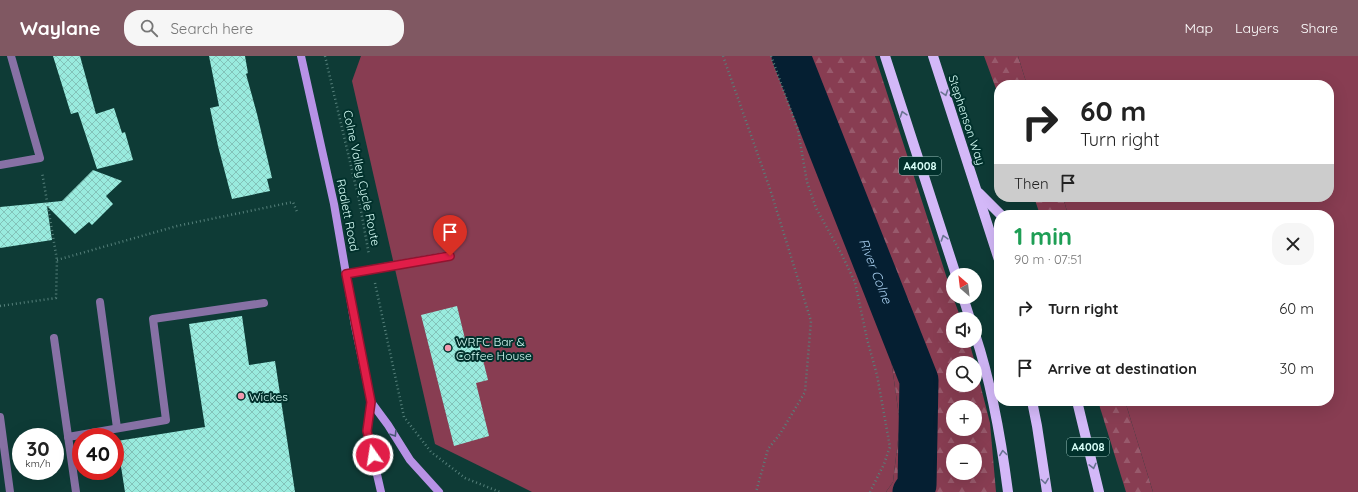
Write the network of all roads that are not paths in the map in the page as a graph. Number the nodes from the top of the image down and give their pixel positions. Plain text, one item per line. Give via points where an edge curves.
1 (11, 56) edge
2 (301, 56) edge
3 (885, 56) edge
4 (933, 56) edge
5 (0, 164) edge
6 (977, 192) junction
7 (996, 210) edge
8 (994, 245) edge
9 (450, 256) dead end
10 (954, 268) edge
11 (346, 274) junction
12 (100, 302) dead end
13 (264, 303) dead end
14 (54, 338) dead end
15 (979, 348) edge
16 (371, 402) junction
17 (1033, 406) edge
18 (1078, 406) edge
19 (0, 417) edge
20 (117, 428) joint
21 (72, 436) edge
22 (68, 437) junction
23 (10, 492) edge
24 (76, 492) edge
25 (381, 492) edge
26 (439, 492) edge
27 (1008, 492) edge
28 (1047, 492) edge
29 (1099, 492) edge

1 - 5 street via 40,158
2 - 11 street, Radlett Road via 334,204
10 -> 3 main road, A4008
4 -> 6 main road, Stephenson Way
6 - 7 main road, Stephenson Way
6 - 8 main road, Stephenson Way
9 - 11 street
11 - 16 street, Radlett Road
12 - 20 street
13 - 20 street via 153,319 166,420
14 - 22 street
27 -> 15 main road via 993,402
16 - 25 street, Radlett Road via 367,431
16 -> 26 street, Radlett Road via 410,460
17 -> 28 main road
18 -> 29 main road, A4008
19 - 23 street
21 - 22 street
22 - 24 street

